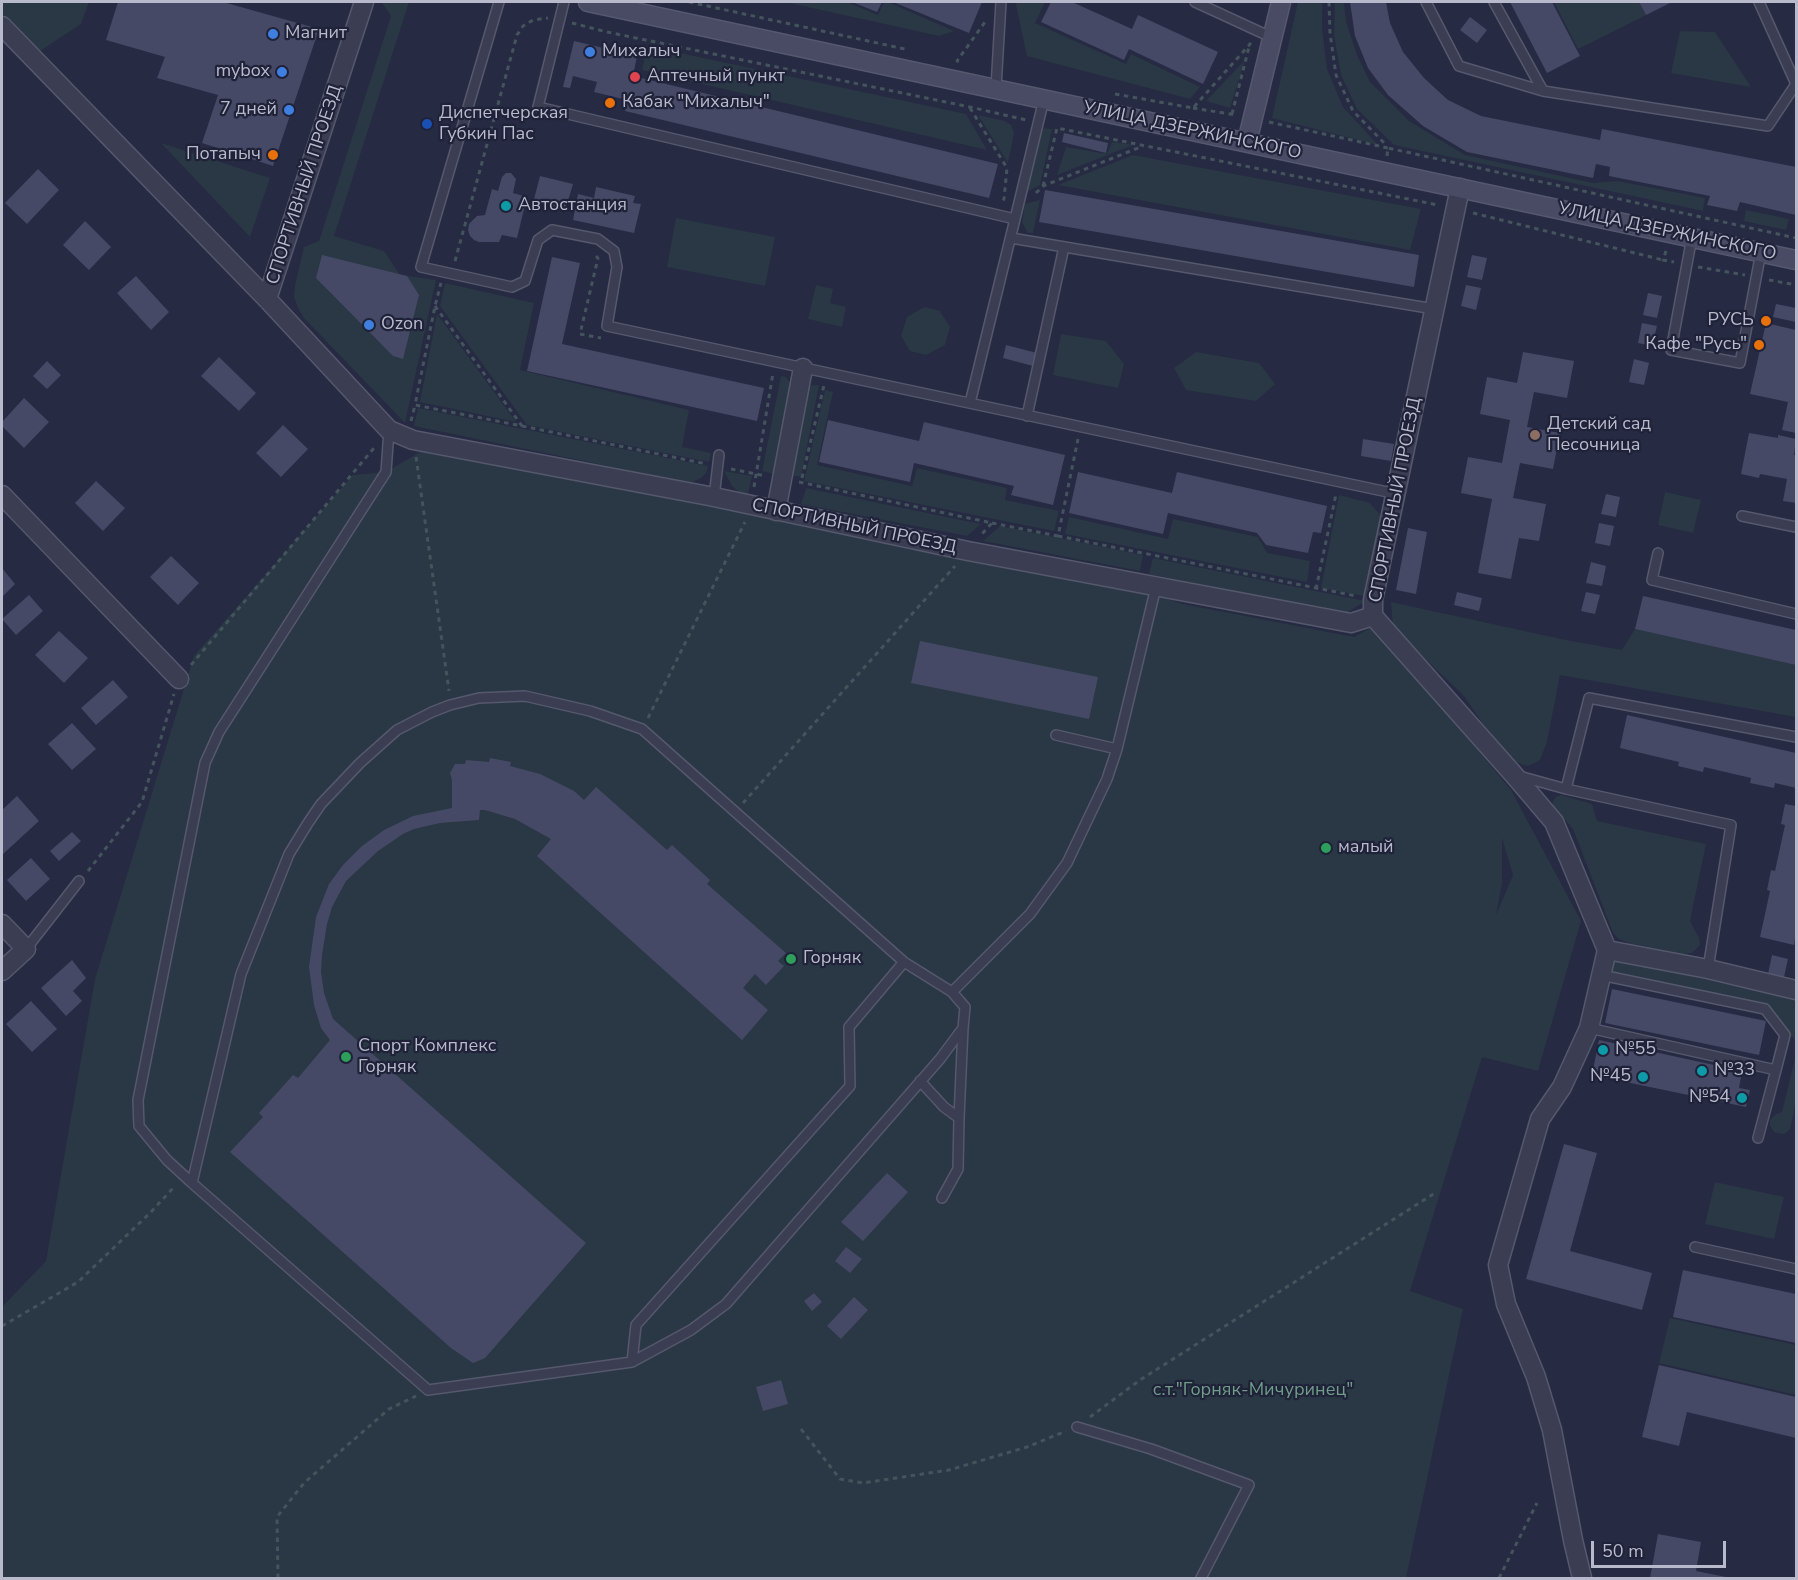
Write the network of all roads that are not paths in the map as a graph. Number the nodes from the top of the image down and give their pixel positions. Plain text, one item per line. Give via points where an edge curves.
1 (364, 2) edge
2 (499, 2) edge
3 (564, 2) edge
4 (588, 2) edge
5 (1001, 2) edge
6 (1195, 2) edge
7 (1281, 2) edge
8 (1426, 2) edge
9 (1494, 2) edge
10 (1750, 2) edge
11 (1760, 4) edge
12 (2, 26) edge
13 (1273, 38) junction
14 (1796, 84) edge
15 (996, 88) junction
16 (1543, 91) junction
17 (1044, 99) junction
18 (1248, 142) junction
19 (1460, 188) junction
20 (1015, 219) junction
21 (1692, 237) junction
22 (1011, 238) junction
23 (1064, 248) junction
24 (1761, 252) junction
25 (1797, 260) edge
26 (267, 299) junction
27 (1434, 309) junction
28 (803, 368) junction
29 (970, 403) junction
30 (1027, 416) junction
31 (389, 430) junction
32 (719, 455) dead end
33 (1397, 494) junction
34 (2, 495) edge
35 (714, 497) junction
36 (776, 511) junction
37 (1742, 516) dead end
38 (1797, 528) edge
39 (1659, 553) dead end
40 (1156, 587) junction
41 (1373, 608) junction
42 (1797, 614) edge
43 (179, 679) road end
44 (1056, 735) dead end
45 (1797, 737) edge
46 (1118, 749) junction
47 (1514, 775) junction
48 (1566, 789) junction
49 (79, 881) road end
50 (2, 924) edge
51 (26, 949) junction
52 (1607, 950) junction
53 (904, 962) junction
54 (1708, 969) junction
55 (2, 971) edge
56 (1601, 975) junction
57 (1797, 990) edge
58 (952, 992) junction
59 (963, 1028) junction
60 (1589, 1028) junction
61 (1776, 1070) junction
62 (920, 1081) junction
63 (958, 1118) junction
64 (1758, 1138) dead end
65 (188, 1179) junction
66 (942, 1198) dead end
67 (1695, 1247) dead end
68 (1797, 1269) edge
69 (632, 1362) junction
70 (1077, 1427) road end
71 (1201, 1578) edge
72 (1582, 1578) edge

1 - 26 street, СПОРТИВНЫЙ ПРОЕЗД
2 - 28 lane via 421,267 512,287 525,281 538,240 552,230 598,239 614,250 617,267 607,326
3 - 20 lane via 538,106
4 - 15 main road, УЛИЦА ДЗЕРЖИНСКОГО
5 - 15 lane
6 - 13 lane
7 - 13 main road
8 - 16 lane via 1459,66
9 - 16 lane
10 - 11 lane
11 - 14 lane
12 - 26 street
13 - 18 main road
14 - 16 lane via 1768,126
15 - 17 main road, УЛИЦА ДЗЕРЖИНСКОГО
17 - 18 main road, УЛИЦА ДЗЕРЖИНСКОГО
17 - 20 lane
18 - 19 main road, УЛИЦА ДЗЕРЖИНСКОГО
19 - 21 main road, УЛИЦА ДЗЕРЖИНСКОГО
19 - 27 street, СПОРТИВНЫЙ ПРОЕЗД
20 - 22 lane
21 - 24 main road, УЛИЦА ДЗЕРЖИНСКОГО
21 - 24 lane via 1671,350 1740,363
22 - 23 lane
22 - 29 lane
23 - 27 lane
23 - 30 lane
24 - 25 main road, УЛИЦА ДЗЕРЖИНСКОГО
26 - 31 street, СПОРТИВНЫЙ ПРОЕЗД
27 - 33 street, СПОРТИВНЫЙ ПРОЕЗД
28 - 29 lane
28 - 36 street
29 - 30 lane
30 - 33 lane
31 - 35 street, СПОРТИВНЫЙ ПРОЕЗД via 413,440
31 - 65 lane via 386,472 219,732 205,763 138,1100 139,1126
32 - 35 lane
33 - 41 street, СПОРТИВНЫЙ ПРОЕЗД
34 - 43 street
35 - 36 street, СПОРТИВНЫЙ ПРОЕЗД
36 - 40 street, СПОРТИВНЫЙ ПРОЕЗД
37 - 38 lane
39 - 42 lane via 1652,580
40 - 41 street, СПОРТИВНЫЙ ПРОЕЗД via 1351,623
40 - 46 lane
41 - 47 street
44 - 46 lane
45 - 48 lane via 1589,698
46 - 58 lane via 1067,863 1030,914
47 - 48 lane
47 - 52 street via 1554,822
48 - 54 lane via 1731,825
49 - 51 lane
50 - 51 street
51 - 55 street
52 - 54 street
52 - 56 street
53 - 58 lane
53 - 65 lane via 642,729 590,711 525,696 479,698 450,705 398,730 360,763 321,804 289,854 242,974
53 - 69 lane via 849,1027 850,1086 636,1325
54 - 57 street
56 - 60 street
56 - 61 lane via 1766,1010 1785,1035
58 - 59 lane via 965,1007
59 - 62 lane
59 - 63 lane
60 - 61 lane
60 - 72 street via 1562,1087 1540,1119 1498,1265 1506,1304 1536,1377 1552,1430
61 - 64 lane
62 - 63 lane
62 - 69 lane via 726,1304 691,1330
63 - 66 lane via 958,1170
65 - 69 lane via 429,1390
67 - 68 lane
70 - 71 lane via 1249,1485

